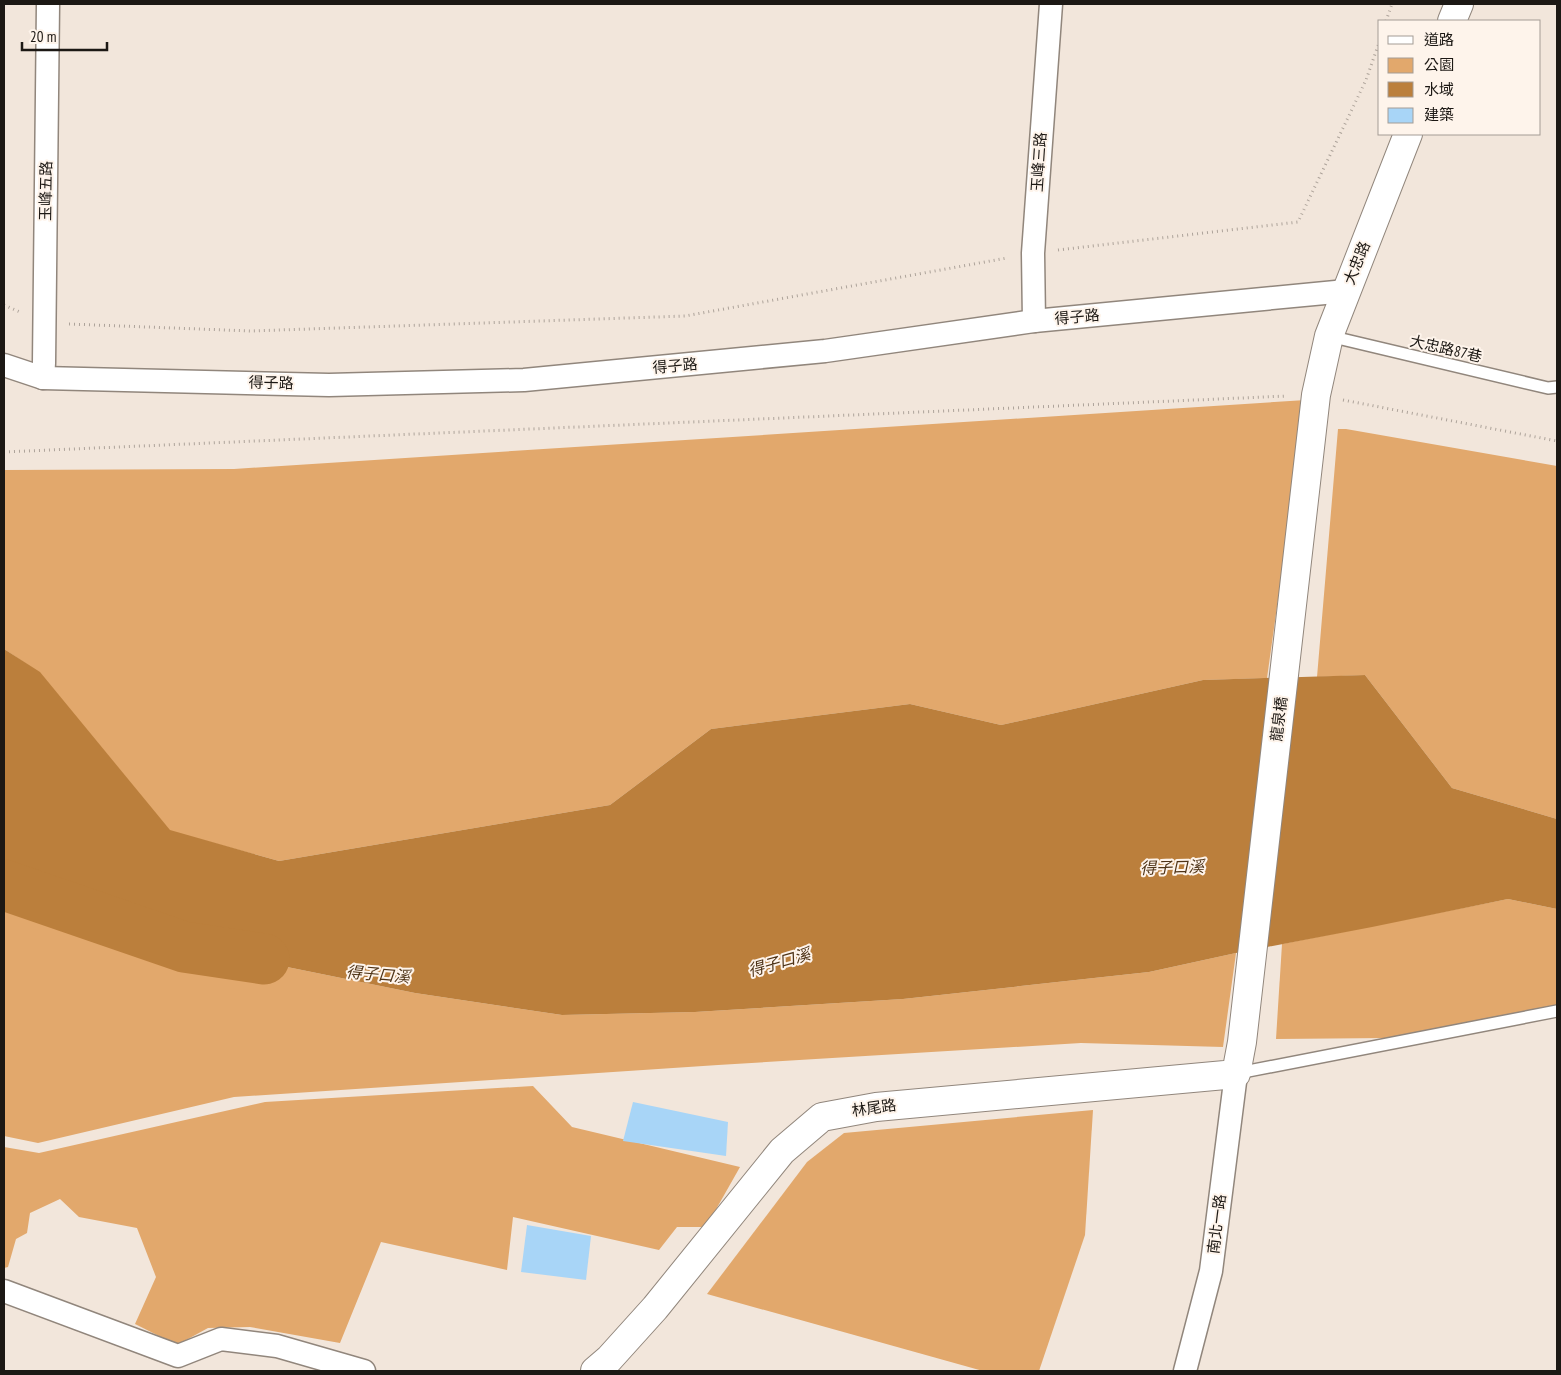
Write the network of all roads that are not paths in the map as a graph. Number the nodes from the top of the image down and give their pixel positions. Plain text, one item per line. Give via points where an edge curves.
1 (48, 4) edge
2 (1051, 4) edge
3 (1459, 4) edge
4 (1452, 20) edge
5 (1408, 135) edge
6 (1346, 291) junction
7 (1034, 321) junction
8 (1329, 336) junction
9 (4, 365) edge
10 (42, 378) junction
11 (1557, 387) edge
12 (1316, 395) joint
13 (1557, 1011) edge
14 (1236, 1074) junction
15 (4, 1291) edge
16 (364, 1371) edge
17 (595, 1371) edge
18 (1185, 1371) edge

1 - 10 street, 玉峰五路
2 - 7 street, 玉峰三路 via 1033,253
3 - 4 street
5 - 6 street, 大忠路
6 - 7 street, 得子路
6 - 8 street, 大忠路
7 - 10 street, 得子路 via 825,352 524,380 329,385
8 - 11 lane, 大忠路87巷 via 1548,388
8 - 12 street, 大忠路
9 - 10 street, 得子路
12 - 14 street, 龍泉橋
13 - 14 lane
14 - 17 street, 林尾路 via 876,1107 822,1117 782,1151 656,1308
14 - 18 street, 南北一路 via 1211,1271
15 - 16 street via 178,1356 221,1339 277,1346

